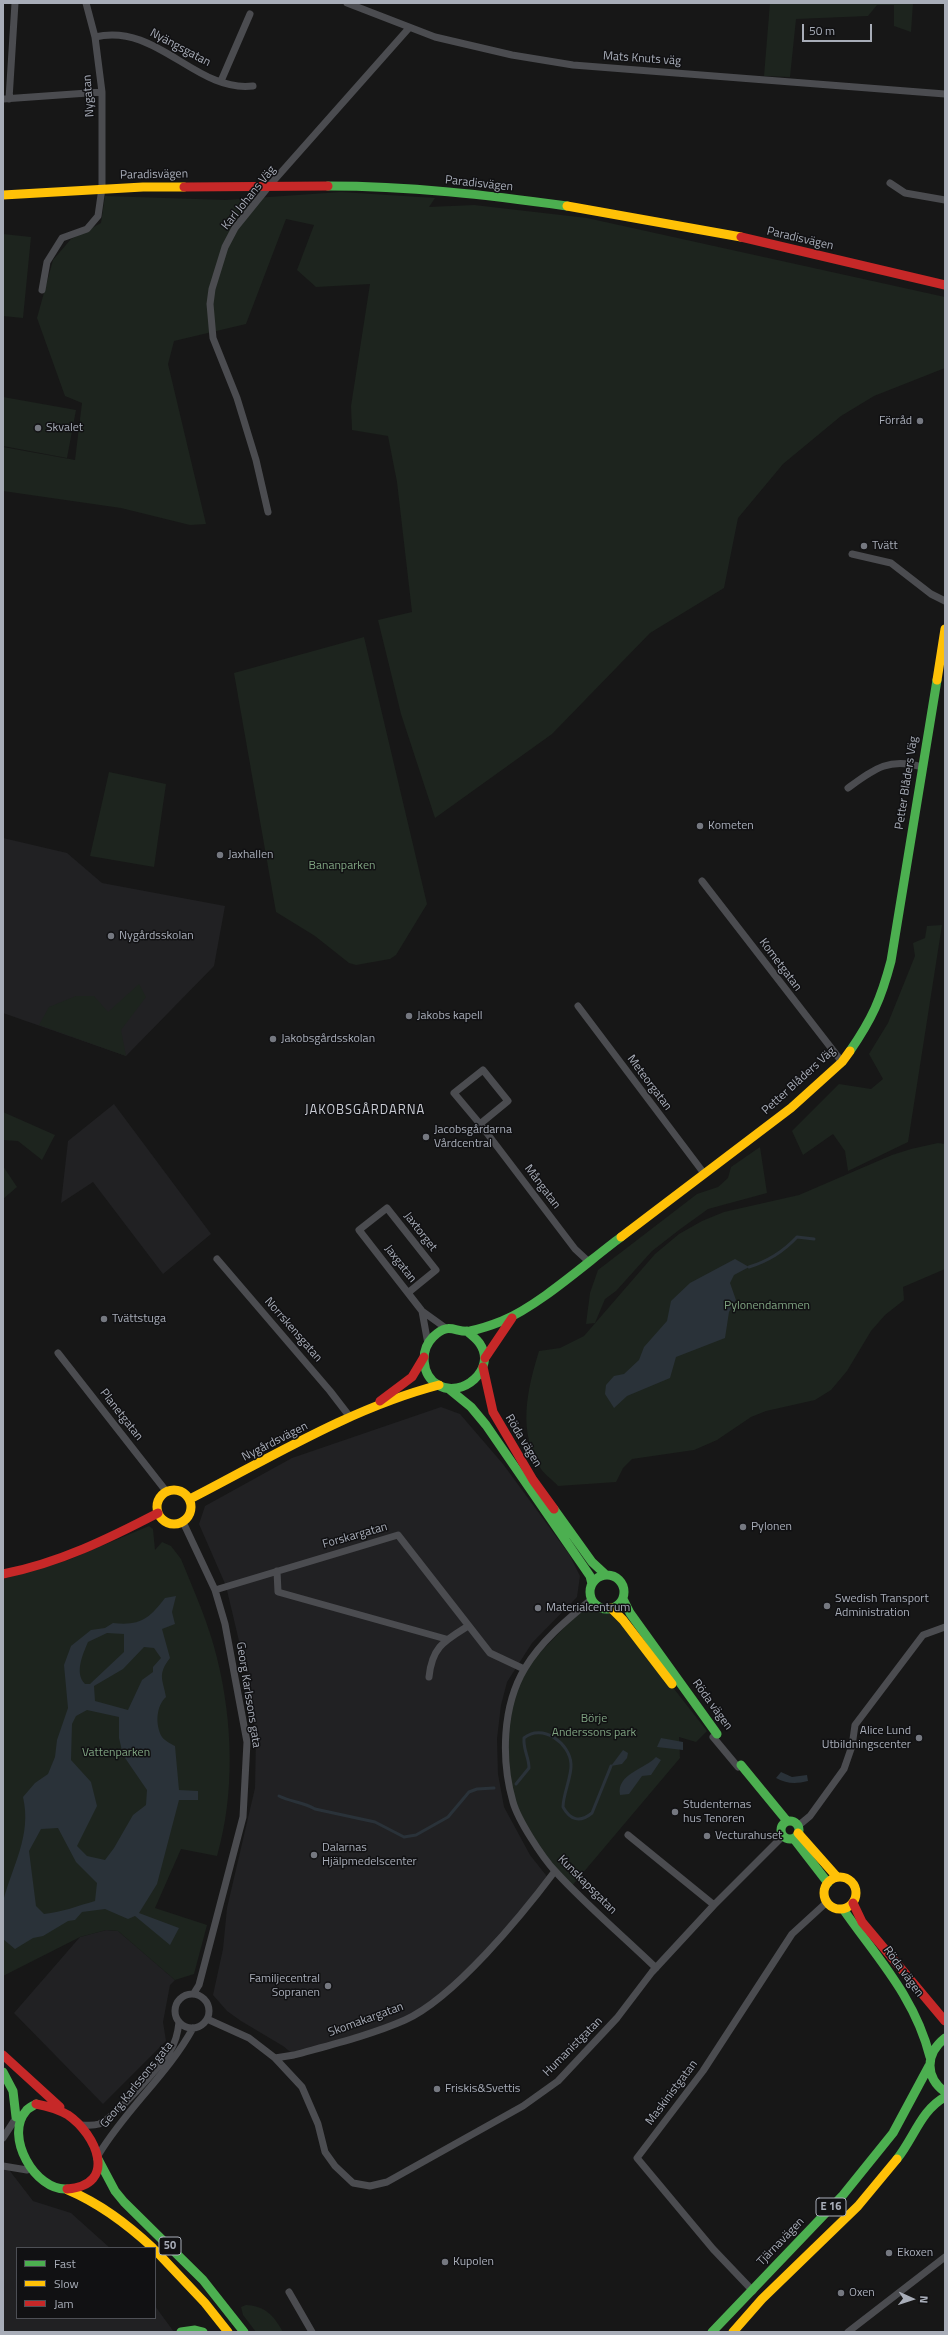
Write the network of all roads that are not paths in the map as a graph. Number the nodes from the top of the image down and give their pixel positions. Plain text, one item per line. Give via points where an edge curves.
1 (15, 3) edge
2 (86, 3) edge
3 (347, 3) edge
4 (250, 14) dead end
5 (409, 28) junction
6 (95, 37) junction
7 (221, 81) junction
8 (253, 86) dead end
9 (102, 92) junction
10 (945, 94) edge
11 (6, 99) edge
12 (890, 183) dead end
13 (269, 186) junction
14 (102, 188) junction
15 (3, 195) edge
16 (945, 200) edge
17 (945, 285) edge
18 (42, 290) dead end
19 (268, 512) dead end
20 (852, 554) dead end
21 (945, 601) edge
22 (945, 629) edge
23 (922, 767) junction
24 (848, 788) dead end
25 (702, 881) dead end
26 (578, 1006) dead end
27 (842, 1062) junction
28 (480, 1124) junction
29 (703, 1172) junction
30 (359, 1230) joint
31 (217, 1259) dead end
32 (589, 1262) junction
33 (409, 1292) junction
34 (422, 1312) junction
35 (512, 1318) junction
36 (447, 1329) junction
37 (467, 1331) junction
38 (428, 1344) junction
39 (58, 1353) dead end
40 (424, 1357) junction
41 (484, 1363) junction
42 (439, 1385) junction
43 (449, 1389) junction
44 (371, 1408) junction
45 (350, 1418) junction
46 (166, 1491) junction
47 (190, 1499) junction
48 (158, 1513) junction
49 (183, 1522) junction
50 (277, 1570) junction
51 (3, 1574) edge
52 (606, 1575) junction
53 (592, 1584) junction
54 (215, 1590) junction
55 (592, 1599) junction
56 (623, 1599) junction
57 (611, 1608) junction
58 (468, 1626) junction
59 (945, 1627) edge
60 (446, 1639) junction
61 (524, 1669) junction
62 (428, 1677) dead end
63 (715, 1736) junction
64 (739, 1766) joint
65 (785, 1823) junction
66 (797, 1833) junction
67 (628, 1835) dead end
68 (783, 1836) junction
69 (555, 1871) junction
70 (837, 1877) junction
71 (828, 1884) junction
72 (827, 1902) junction
73 (853, 1903) junction
74 (714, 1905) junction
75 (843, 1909) junction
76 (656, 1968) junction
77 (194, 1993) junction
78 (207, 2019) junction
79 (945, 2021) edge
80 (180, 2022) junction
81 (193, 2028) junction
82 (945, 2038) edge
83 (3, 2055) edge
84 (275, 2058) junction
85 (929, 2061) junction
86 (3, 2072) edge
87 (945, 2092) edge
88 (945, 2097) edge
89 (64, 2111) junction
90 (15, 2119) junction
91 (81, 2125) junction
92 (3, 2138) edge
93 (98, 2157) junction
94 (3, 2166) edge
95 (27, 2170) junction
96 (68, 2190) junction
97 (152, 2247) edge
98 (156, 2251) edge
99 (945, 2258) edge
100 (752, 2289) junction
101 (289, 2292) dead end
102 (762, 2299) junction
103 (181, 2332) edge
104 (203, 2332) edge
105 (228, 2332) edge
106 (244, 2332) edge
107 (312, 2332) edge
108 (712, 2332) edge
109 (733, 2332) edge
110 (848, 2332) edge

1 - 11 street
2 - 6 street, Nygatan
3 - 5 street, Mats Knuts väg
4 - 7 street
5 - 10 street, Mats Knuts väg via 472,46 573,65
5 - 13 street, Karl Johans Väg
6 - 7 street, Nyängsgatan via 107,34 139,38
6 - 9 street, Nygatan
7 - 8 street, Nyängsgatan via 244,87
9 - 11 street
9 - 14 street, Nygatan
12 - 16 street via 905,193
13 - 14 main road, Paradisvägen
13 - 17 main road, Paradisvägen via 372,186 477,194 589,209 714,231
13 - 19 street, Karl Johans Väg via 236,228 225,247 212,288 210,304 214,340 237,398 256,460
14 - 15 main road, Paradisvägen
14 - 18 street, Nygatan via 98,216 87,229 62,238 51,253
20 - 21 street via 891,563 930,594
22 - 23 main road, Petter Blåders Väg
23 - 24 street via 907,762 883,766
23 - 27 main road, Petter Blåders Väg via 891,961 884,988 870,1022
25 - 27 street, Kometgatan
26 - 29 street, Meteorgatan
27 - 29 main road, Petter Blåders Väg via 790,1108
28 - 28 street, Mångatan via 454,1092 484,1070 508,1101
28 - 32 street, Mångatan via 575,1249
29 - 32 main road, Petter Blåders Väg
30 - 33 street, Jaxgatan
30 - 33 street, Jaxtorget via 387,1208 392,1214 436,1270
31 - 45 street, Norrskensgatan
32 - 35 main road, Petter Blåders Väg
33 - 34 street, Jaxgatan
34 - 36 street, Jaxgatan
34 - 38 street, Jaxgatan
35 - 37 main road, Petter Blåders Väg
35 - 41 main road, Petter Blåders Väg
36 - 37 main road
36 - 38 main road via 432,1337
37 - 41 main road via 480,1342
38 - 40 main road
39 - 46 street, Planetgatan
40 - 42 main road via 428,1373
40 - 44 main road, Nygårdsvägen via 422,1365 412,1376
41 - 43 main road via 474,1382 466,1387
41 - 52 main road, Röda vägen via 492,1412 505,1435 533,1480 592,1562
42 - 43 main road
42 - 44 main road, Nygårdsvägen
43 - 53 main road, Röda vägen via 468,1402 484,1420 514,1468 590,1576
44 - 45 main road, Nygårdsvägen
45 - 47 main road, Nygårdsvägen
46 - 47 main road via 177,1489
46 - 48 main road via 157,1503
47 - 49 main road via 192,1509
48 - 49 main road via 168,1523
48 - 51 main road via 71,1557 24,1571
49 - 54 street, Georg Karlssons gata
50 - 54 street, Forskargatan
50 - 58 street, Forskargatan via 398,1535
50 - 60 street via 278,1592
52 - 53 main road via 600,1576
52 - 56 main road via 621,1582 624,1590
53 - 55 main road
54 - 77 street, Georg Karlssons gata via 225,1624 247,1742 246,1788 241,1824 199,1985
55 - 57 main road via 601,1607
55 - 61 street, Kunskapsgatan via 540,1646
56 - 57 main road
56 - 63 main road, Röda vägen
57 - 63 main road, Röda vägen
58 - 60 street
58 - 61 street, Forskargatan via 490,1653
59 - 66 street via 923,1635 855,1725 852,1746 844,1769
60 - 62 street via 431,1659
61 - 69 street, Kunskapsgatan via 510,1708 506,1738 507,1771 513,1803 538,1848
63 - 64 street, Röda vägen
64 - 65 main road, Röda vägen
65 - 66 main road via 794,1822
65 - 68 main road via 781,1830
66 - 68 main road via 788,1839
66 - 70 main road
66 - 71 main road
67 - 74 street
68 - 74 street, Humanistgatan
69 - 76 street, Kunskapsgatan
69 - 84 street, Skomakargatan via 489,1949 436,2000 405,2020 300,2054
70 - 71 main road
70 - 73 main road via 846,1878 854,1884 856,1893
71 - 72 main road via 824,1893
72 - 75 main road via 834,1908
72 - 100 street, Maskinistgatan via 792,1934 703,2072 637,2158 713,2249
73 - 75 main road
73 - 79 main road, Röda vägen via 862,1922
74 - 76 street, Humanistgatan
75 - 85 main road, Röda vägen via 914,2008 926,2036
76 - 84 street, Humanistgatan via 617,2018 558,2081 523,2106 387,2182 370,2186 353,2183 335,2166 324,2152 318,2124 302,2088
77 - 78 street via 208,2003
77 - 80 street via 184,1995 177,2002 175,2013
78 - 81 street via 204,2024
78 - 84 street via 249,2038
80 - 81 street
80 - 91 street, Georg Karlssons gata via 170,2051 139,2088 103,2122
81 - 93 street, Georg Karlssons gata via 177,2053 113,2131
82 - 85 main road, Tjärnavägen via 936,2045
83 - 89 main road
85 - 87 main road, Röda vägen via 933,2081
85 - 100 main road, Tjärnavägen / E 16 via 888,2139 843,2195
86 - 90 main road via 13,2091
88 - 102 main road, E 16 via 926,2112 906,2148 858,2206
89 - 90 main road via 36,2104 26,2106
89 - 91 main road
90 - 92 street
90 - 95 main road via 13,2131 16,2148
91 - 93 main road via 92,2138
93 - 96 main road via 95,2174 89,2182
93 - 106 main road, 50 via 115,2191 124,2202 188,2264
94 - 95 street
95 - 96 main road via 48,2185
96 - 97 main road, 50 via 87,2197 116,2214
98 - 105 main road, 50 via 205,2303
99 - 110 street
100 - 102 street
100 - 108 main road, Tjärnavägen / E 16
101 - 107 street
102 - 109 main road, E 16
103 - 104 main road

